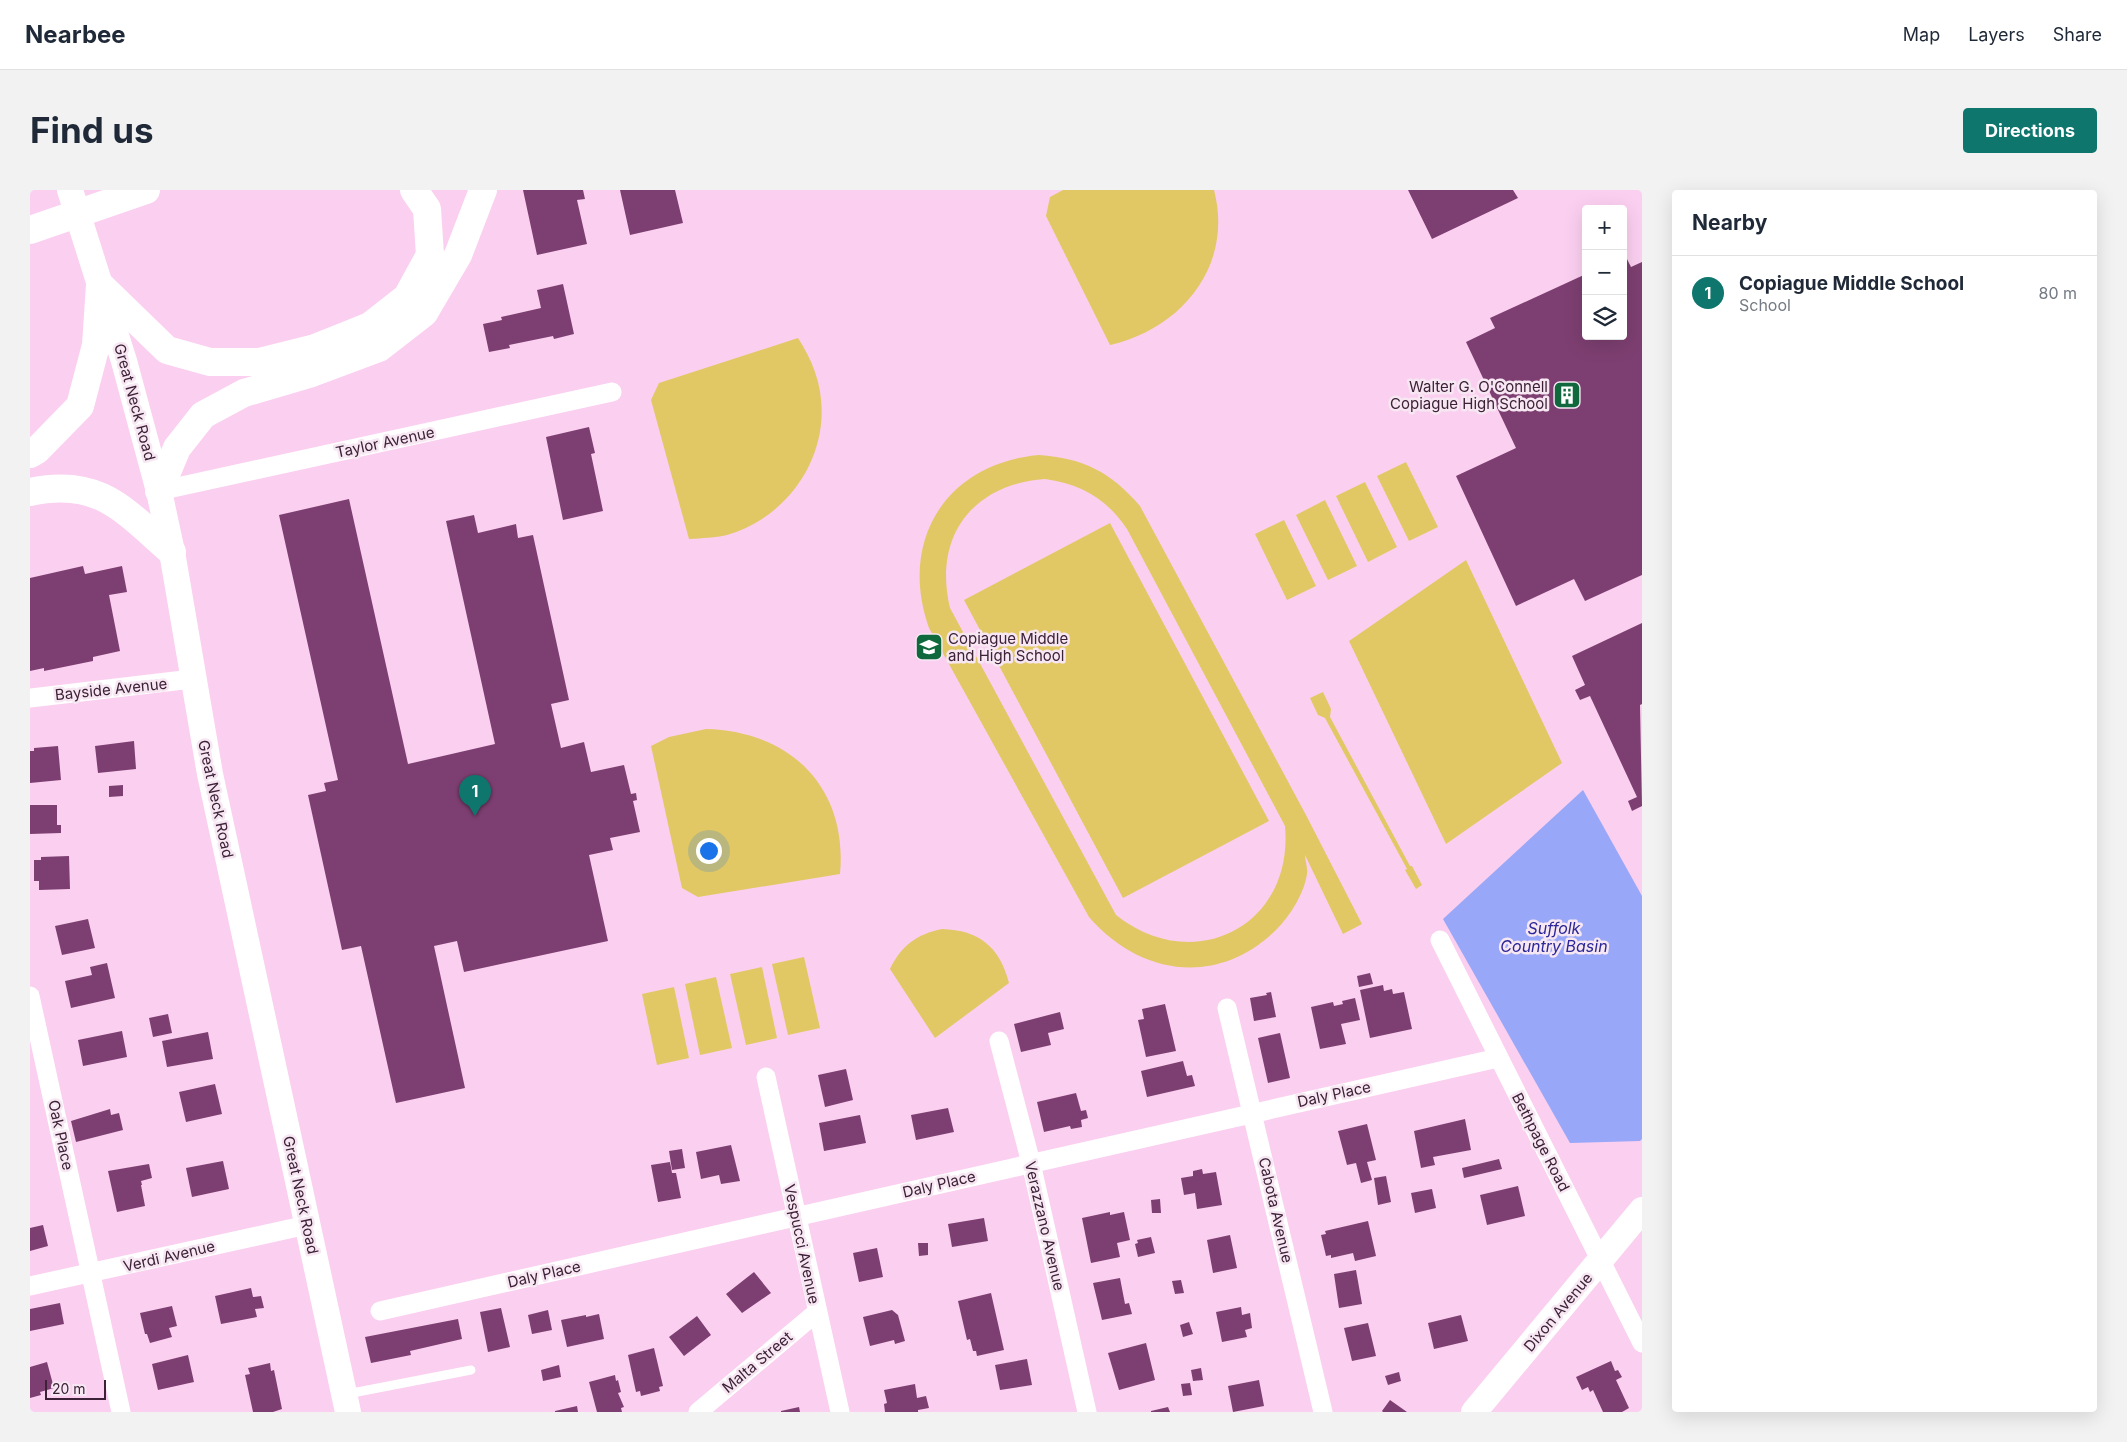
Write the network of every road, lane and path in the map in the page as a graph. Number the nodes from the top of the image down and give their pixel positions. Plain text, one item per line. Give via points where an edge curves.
1 (70, 190) edge
2 (146, 190) edge
3 (414, 190) edge
4 (483, 190) edge
5 (30, 230) edge
6 (100, 285) junction
7 (612, 392) dead end
8 (30, 454) edge
9 (159, 491) junction
10 (30, 492) edge
11 (172, 552) junction
12 (192, 680) junction
13 (30, 698) edge
14 (1440, 940) dead end
15 (30, 996) edge
16 (1227, 1008) dead end
17 (999, 1042) dead end
18 (1498, 1058) junction
19 (766, 1077) dead end
20 (1254, 1112) junction
21 (1031, 1163) junction
22 (1642, 1210) edge
23 (797, 1216) junction
24 (307, 1225) junction
25 (1602, 1260) junction
26 (91, 1274) junction
27 (30, 1286) edge
28 (380, 1311) dead end
29 (817, 1312) junction
30 (1642, 1343) edge
31 (471, 1370) dead end
32 (346, 1403) edge
33 (121, 1412) edge
34 (698, 1412) edge
35 (840, 1412) edge
36 (1087, 1412) edge
37 (1323, 1412) edge
38 (1474, 1412) edge

1 - 6 main road, Great Neck Road
2 - 5 highway
3 - 6 highway via 427,209 430,255 407,297 370,326 315,348 259,362 210,362 167,350
4 - 9 highway via 458,255 424,313 379,348 312,373 244,393 203,415 177,448
6 - 8 highway via 96,345 80,406
6 - 9 main road, Great Neck Road
7 - 9 street, Taylor Avenue
9 - 11 main road, Great Neck Road
10 - 11 highway via 48,488 79,488 117,504
11 - 12 main road, Great Neck Road
12 - 13 street, Bayside Avenue
12 - 24 main road, Great Neck Road
14 - 18 street, Bethpage Road
15 - 26 street, Oak Place
16 - 20 street, Cabota Avenue
17 - 21 street, Verazzano Avenue
18 - 20 street, Daly Place
18 - 25 street, Bethpage Road
19 - 23 street, Vespucci Avenue
20 - 21 street, Daly Place
20 - 37 street, Cabota Avenue
21 - 23 street, Daly Place
21 - 36 street, Verazzano Avenue
22 - 25 main road, Dixon Avenue
23 - 28 street, Daly Place
23 - 29 street, Vespucci Avenue
24 - 26 street, Verdi Avenue
24 - 32 main road, Great Neck Road
25 - 30 street, Bethpage Road
25 - 38 main road, Dixon Avenue
26 - 27 street, Verdi Avenue
26 - 33 street, Oak Place
29 - 34 street, Malta Street
29 - 35 street, Vespucci Avenue
31 - 32 lane

